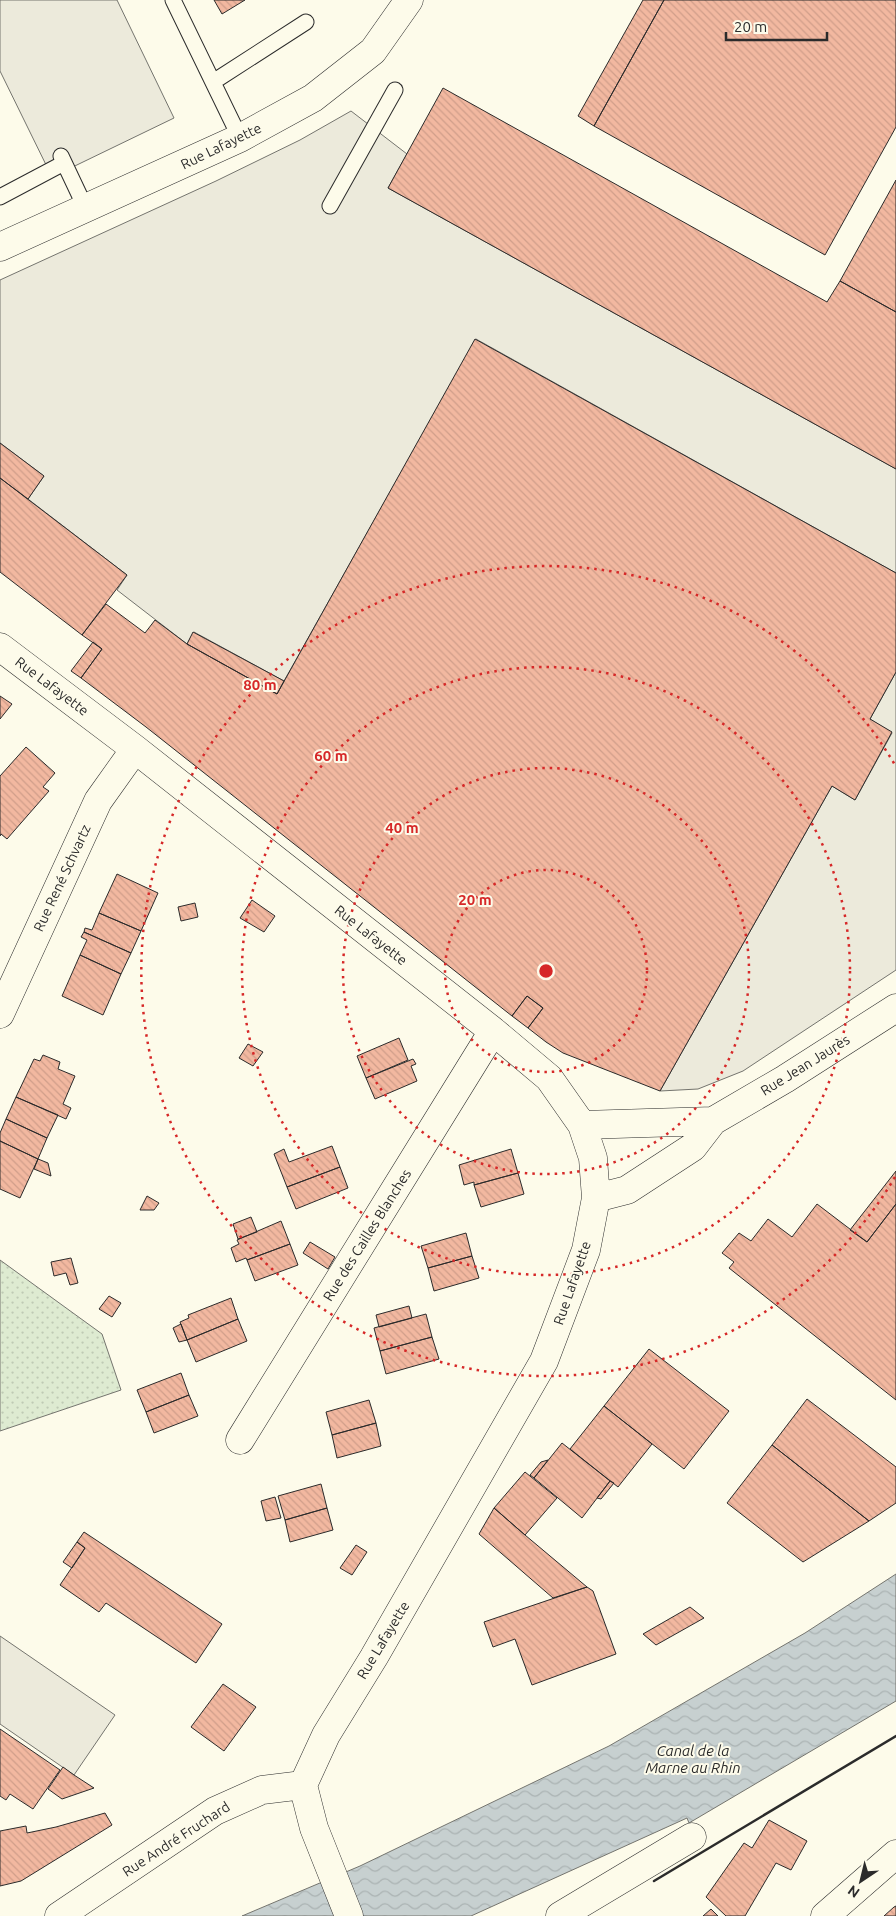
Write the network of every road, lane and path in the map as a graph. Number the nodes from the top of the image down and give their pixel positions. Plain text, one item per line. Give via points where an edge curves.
1 (173, 0) edge
2 (409, 0) edge
3 (306, 22) dead end
4 (213, 82) junction
5 (395, 90) dead end
6 (240, 138) junction
7 (0, 197) edge
8 (330, 206) dead end
9 (86, 209) junction
10 (0, 247) edge
11 (0, 647) edge
12 (135, 749) junction
13 (896, 1008) edge
14 (0, 1014) edge
15 (493, 1031) junction
16 (713, 1121) junction
17 (582, 1125) junction
18 (596, 1198) junction
19 (240, 1440) dead end
20 (303, 1785) junction
21 (692, 1838) dead end
22 (896, 1854) edge
23 (59, 1916) edge
24 (349, 1916) edge
25 (560, 1916) edge
26 (825, 1916) edge

1 - 4 lane
2 - 6 street, Rue Lafayette via 383,39 361,62 314,98
3 - 4 lane
4 - 6 lane
5 - 8 lane
6 - 9 street, Rue Lafayette
7 - 9 lane via 62,159
9 - 10 street, Rue Lafayette
11 - 12 street, Rue Lafayette
12 - 14 street, Rue René Schvartz via 98,801
12 - 15 street, Rue Lafayette
13 - 16 street, Rue Jean Jaurès
15 - 17 street, Rue Lafayette via 549,1078
15 - 19 street, Rue des Cailles Blanches
16 - 17 street, Rue Jean Jaurès
16 - 18 street, Rue Jean Jaurès via 693,1147 627,1190
17 - 18 street, Rue Lafayette via 593,1158
18 - 20 street, Rue Lafayette via 586,1250 544,1361 326,1735
20 - 23 street, Rue André Fruchard via 262,1790 215,1811
20 - 24 street via 324,1857
21 - 25 street
22 - 26 street

